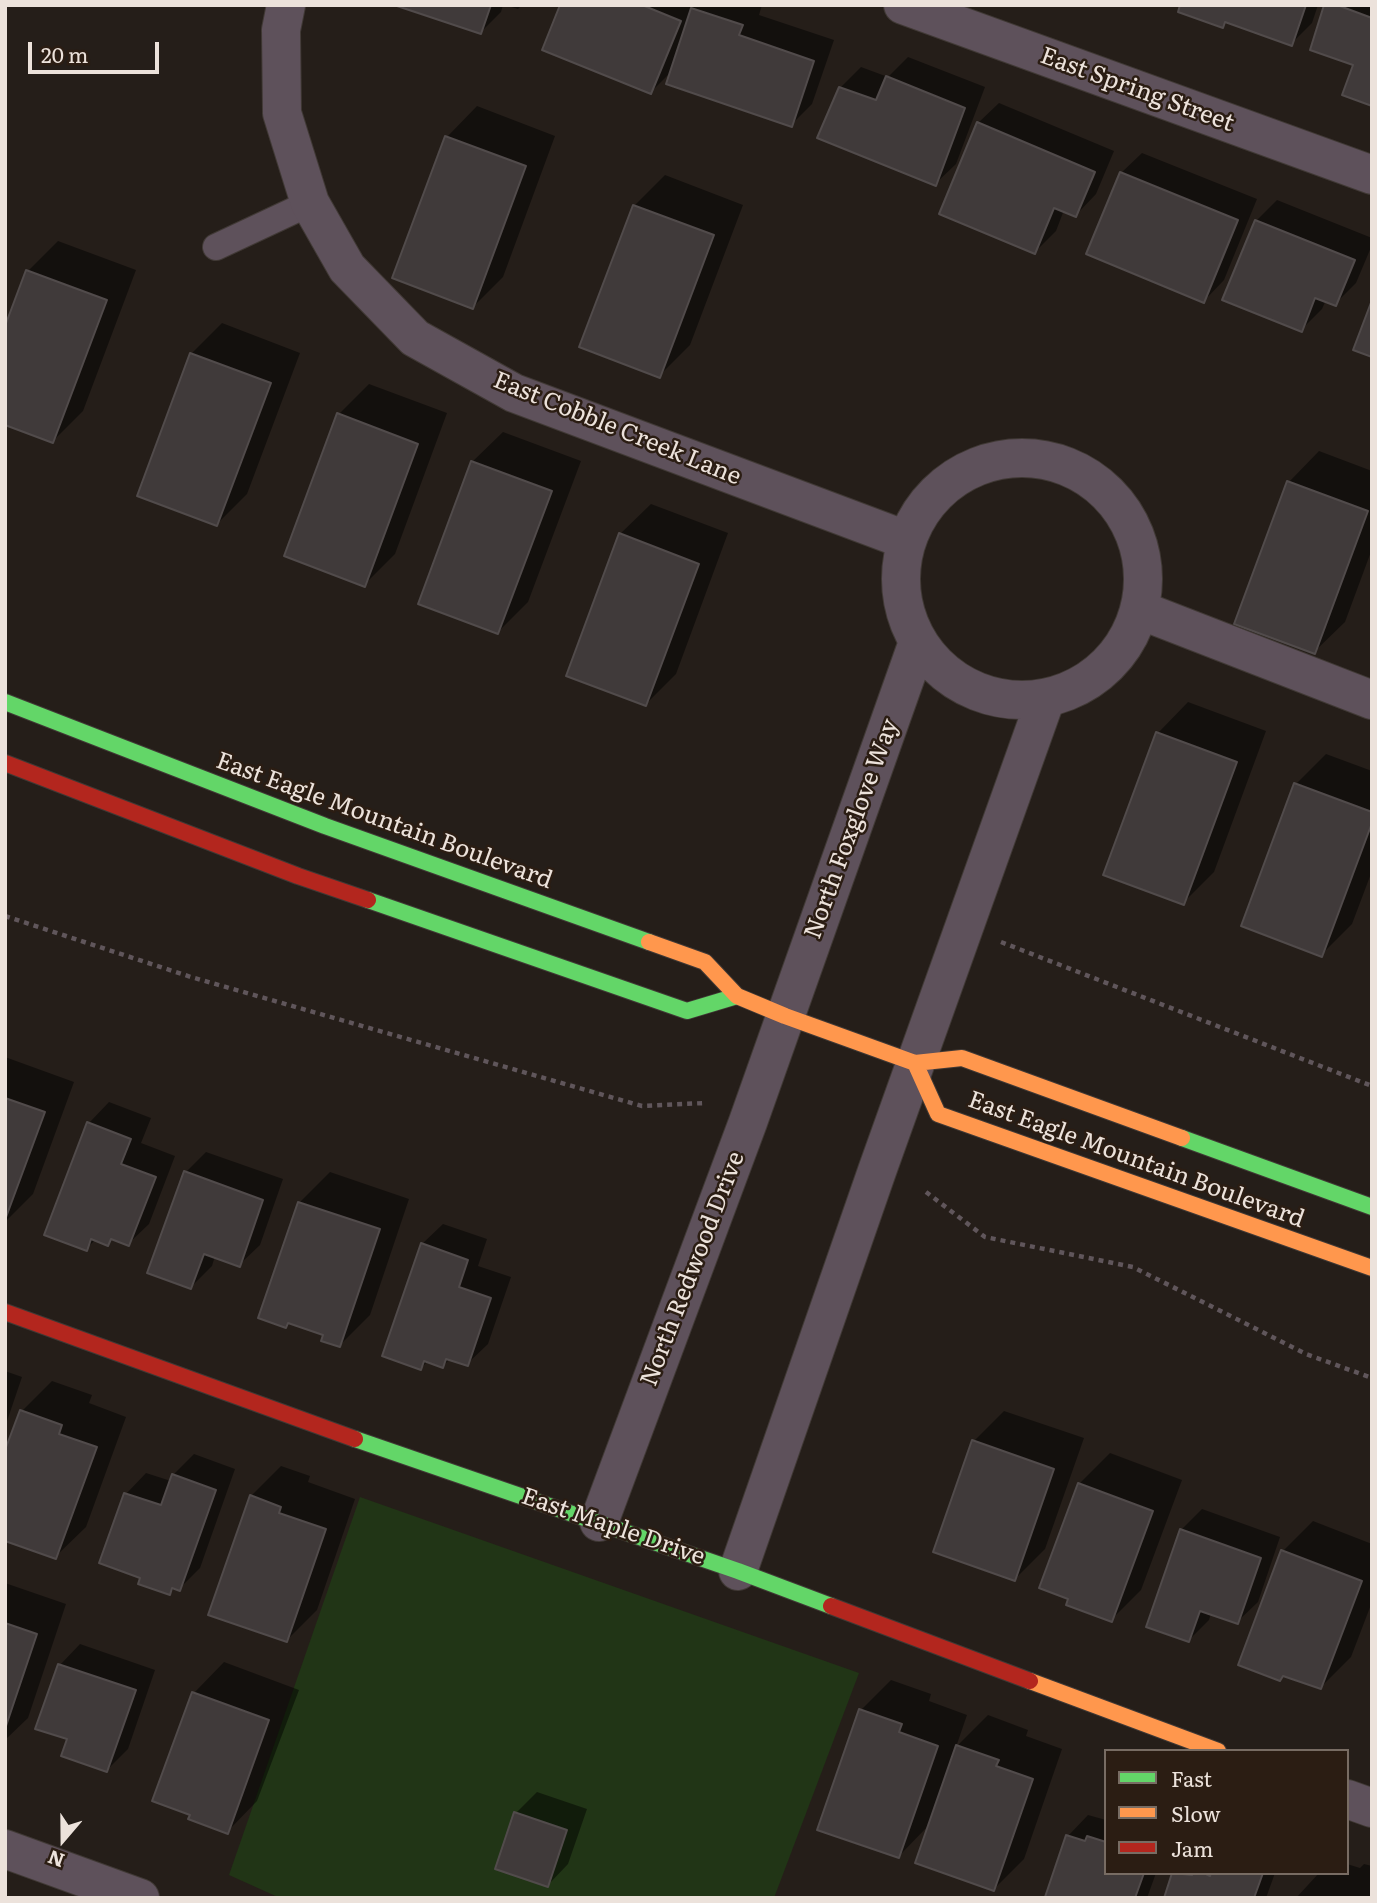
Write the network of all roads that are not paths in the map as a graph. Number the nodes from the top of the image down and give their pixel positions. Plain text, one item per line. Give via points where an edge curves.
1 (286, 5) edge
2 (903, 5) edge
3 (1372, 175) edge
4 (310, 203) junction
5 (216, 247) dead end
6 (906, 540) junction
7 (1140, 610) junction
8 (918, 642) junction
9 (1046, 698) junction
10 (1372, 700) edge
11 (5, 702) edge
12 (5, 763) edge
13 (737, 996) junction
14 (785, 1016) junction
15 (915, 1063) junction
16 (1372, 1207) edge
17 (1372, 1268) edge
18 (5, 1312) edge
19 (599, 1522) junction
20 (738, 1571) junction
21 (1213, 1749) edge
22 (1349, 1800) edge
23 (1372, 1808) edge
24 (5, 1849) edge
25 (141, 1898) edge

1 - 4 street, East Cobble Creek Lane via 281,30 282,113
2 - 3 street, East Spring Street
4 - 5 lane
4 - 6 street, East Cobble Creek Lane via 347,268 415,338 514,393
6 - 7 street via 926,504 957,476 995,460 1036,458 1076,470 1110,494 1133,528 1143,568
6 - 8 street via 900,574 904,609
7 - 9 street via 1127,640 1106,667 1078,686
7 - 10 street
8 - 9 street via 942,670 973,690 1009,700
8 - 14 street, North Foxglove Way
9 - 15 street
11 - 13 street, East Eagle Mountain Boulevard via 325,826 705,962
12 - 13 street via 298,876 687,1011
13 - 14 street, East Eagle Mountain Boulevard
14 - 15 street, East Eagle Mountain Boulevard
14 - 19 street, North Redwood Drive
15 - 16 street, East Eagle Mountain Boulevard via 962,1058
15 - 17 street, East Eagle Mountain Boulevard via 938,1114
15 - 20 street
18 - 19 street, East Maple Drive
19 - 20 street, East Maple Drive
20 - 21 street, East Maple Drive
22 - 23 street
24 - 25 street

